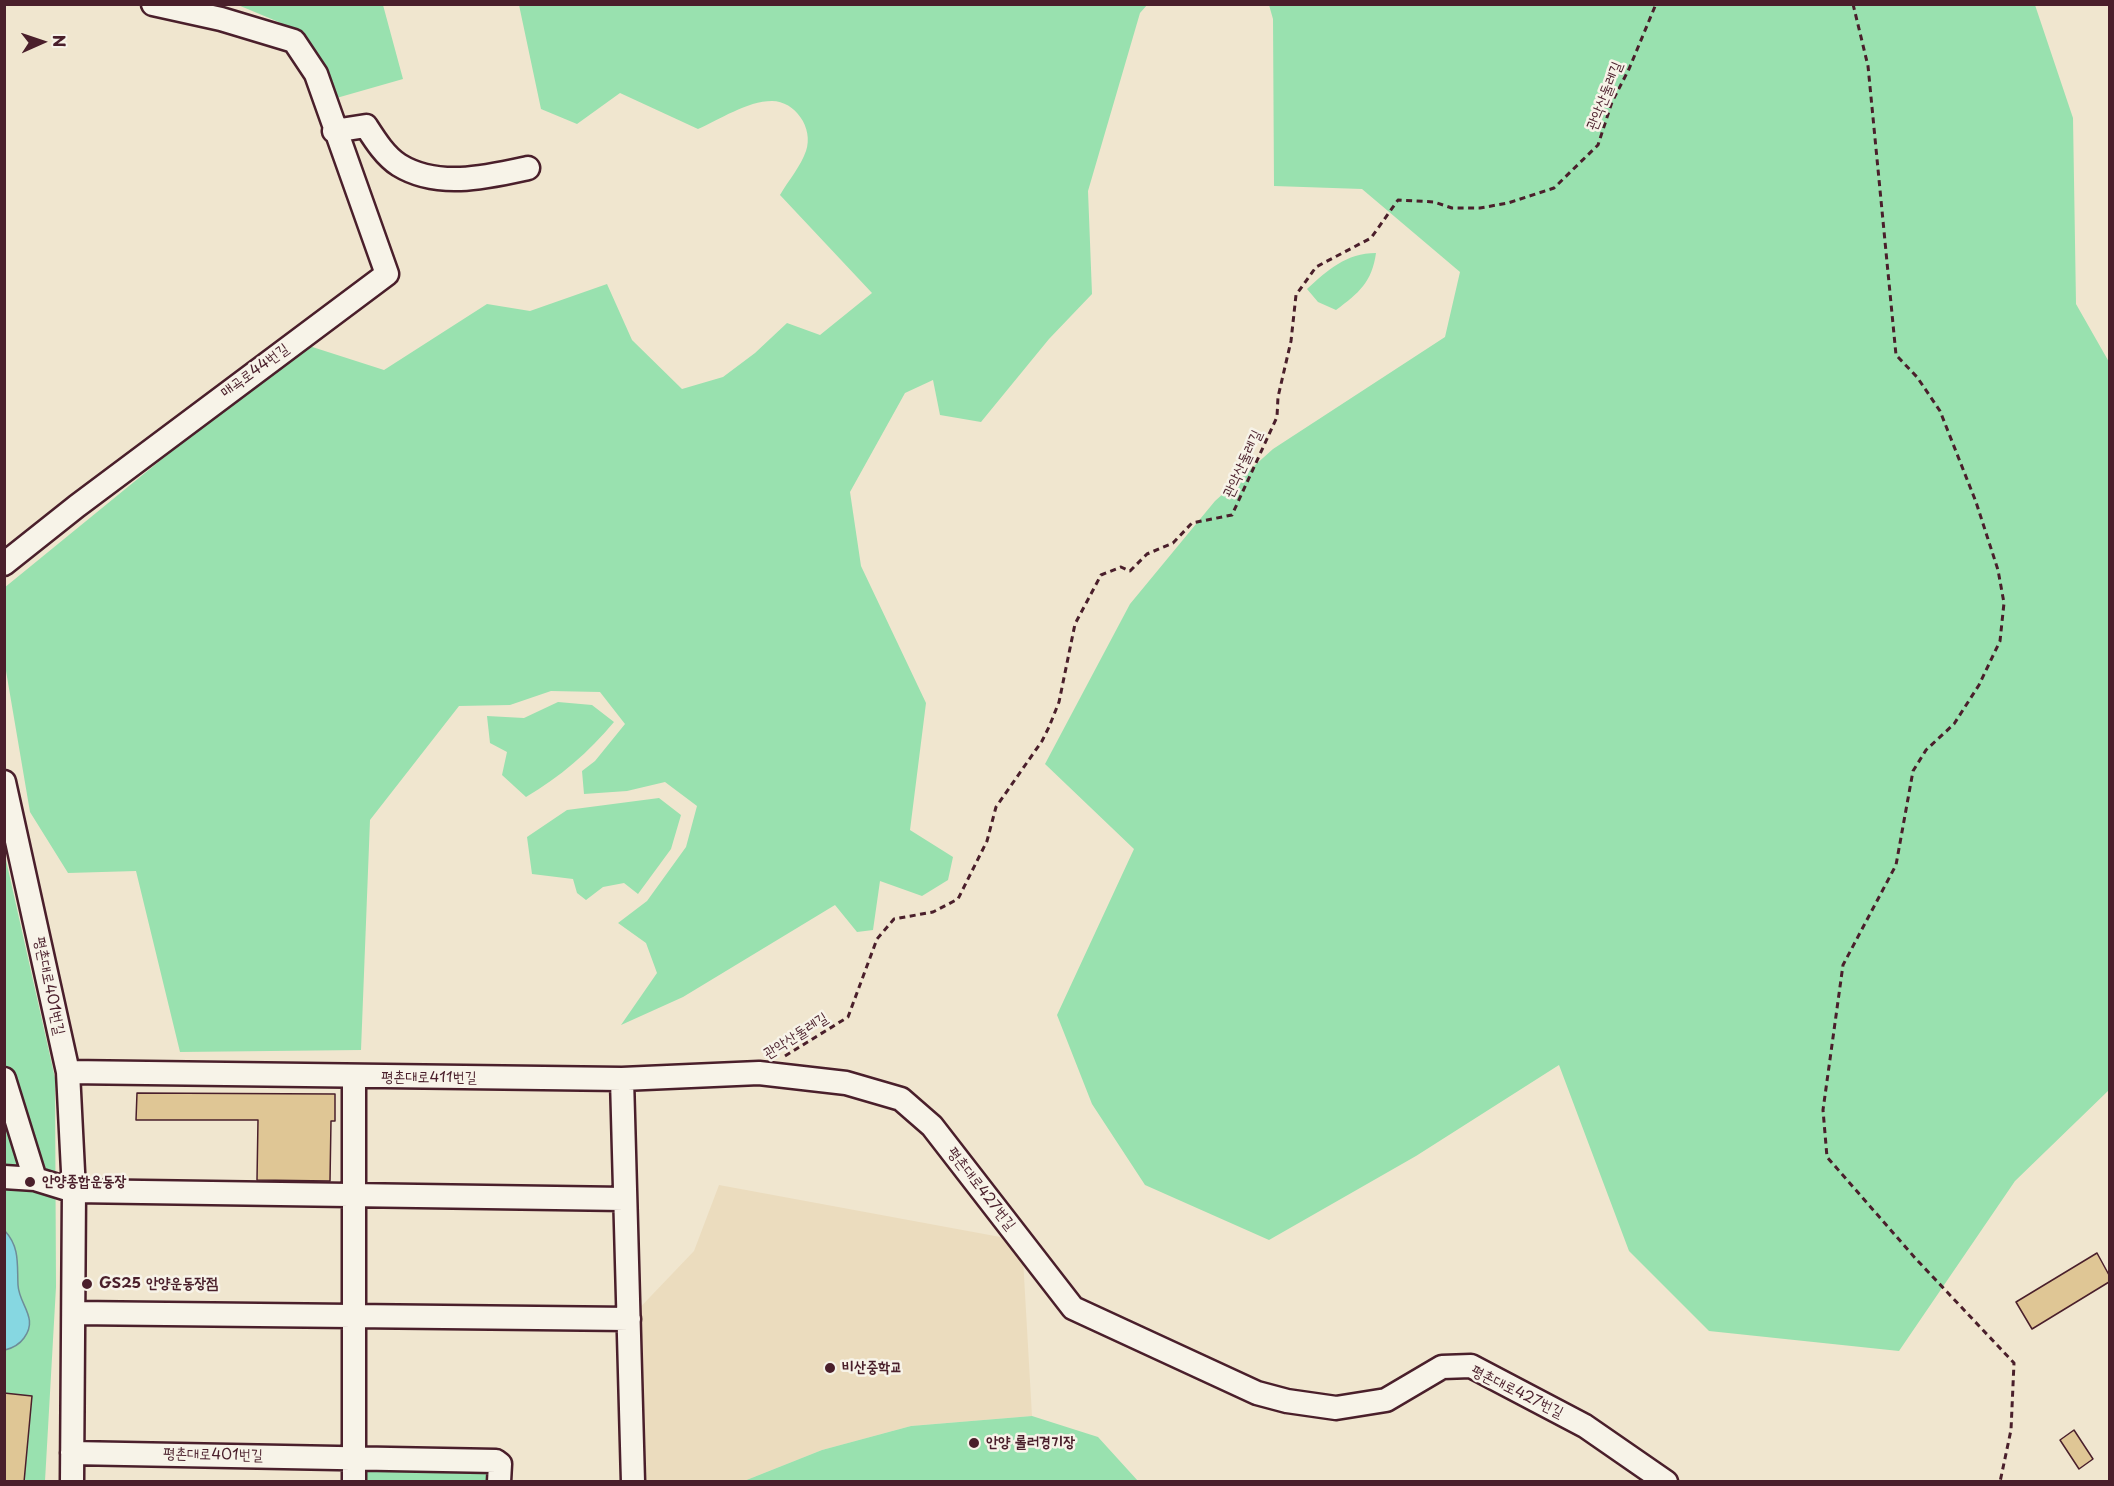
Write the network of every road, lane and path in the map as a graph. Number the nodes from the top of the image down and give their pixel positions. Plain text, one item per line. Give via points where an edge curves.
1 (153, 4) edge
2 (1656, 4) edge
3 (1853, 4) edge
4 (334, 131) junction
5 (528, 168) dead end
6 (4, 564) edge
7 (4, 782) edge
8 (68, 1072) junction
9 (759, 1073) junction
10 (354, 1077) junction
11 (4, 1079) edge
12 (622, 1079) junction
13 (4, 1177) edge
14 (35, 1179) junction
15 (74, 1191) junction
16 (355, 1195) junction
17 (624, 1199) junction
18 (74, 1313) junction
19 (356, 1316) junction
20 (629, 1319) junction
21 (72, 1453) junction
22 (354, 1458) junction
23 (72, 1482) edge
24 (354, 1482) edge
25 (499, 1482) edge
26 (633, 1482) edge
27 (1666, 1482) edge
28 (2000, 1482) edge

1 - 4 street, 매곡로44번길 via 294,40 316,74
2 - 9 path, 관악산둘레길 via 1612,102 1598,145 1554,188 1480,208 1398,200 1371,238 1316,267 1296,295 1277,417 1232,514 1192,523 1173,543 1147,554 1130,571 1121,567 1101,575 1075,624 1059,702 1042,741 996,807 987,841 958,899 933,912 894,919 876,939 848,1017
3 - 28 path via 1868,66 1896,355 1940,411 1976,502 1998,570 2004,603 2000,641 1978,685 1954,724 1926,750 1913,771 1896,865 1843,964 1823,1110 1824,1138 1827,1157 2014,1364 2011,1430
4 - 5 street via 366,126 399,165 424,175 472,180
4 - 6 street, 매곡로44번길 via 387,274
7 - 8 street, 평촌대로401번길
8 - 10 street, 평촌대로411번길
8 - 15 street, 평촌대로401번길
9 - 12 street, 평촌대로427번길
9 - 27 street, 평촌대로427번길 via 846,1083 901,1100 932,1126 1073,1308 1257,1393 1336,1408 1386,1400 1442,1368 1471,1366 1585,1426
10 - 12 street, 평촌대로411번길
10 - 16 street
11 - 14 street
12 - 17 street
13 - 14 street
14 - 15 street
15 - 16 street
15 - 18 street, 평촌대로401번길
16 - 17 street
16 - 19 street
17 - 20 street
18 - 19 street
18 - 21 street, 평촌대로401번길
19 - 20 street
19 - 22 street
20 - 26 street
21 - 22 street, 평촌대로401번길
21 - 23 street, 평촌대로401번길
22 - 24 street
22 - 25 street via 496,1461 500,1464

